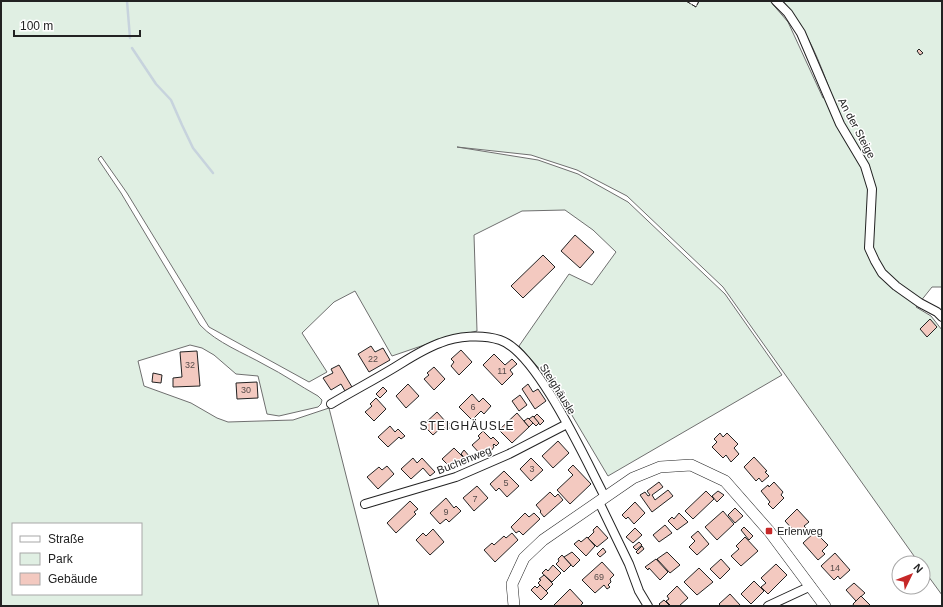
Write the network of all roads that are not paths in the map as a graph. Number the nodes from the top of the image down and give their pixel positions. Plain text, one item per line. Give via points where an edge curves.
1 (776, 1) edge
2 (942, 317) edge
3 (331, 404) dead end
4 (567, 424) junction
5 (602, 500) junction
6 (365, 504) dead end
7 (811, 586) junction
8 (514, 606) edge
9 (648, 606) edge
10 (768, 606) edge
11 (825, 606) edge

1 - 2 street, An der Steige via 788,13 800,33 840,124 865,166 872,188 869,248 875,261 896,286
3 - 4 street, Steighäusle via 422,351 451,339 473,336 500,340 523,357 544,384
4 - 5 street, Steighäusle
4 - 6 street, Buchenweg via 509,454 456,477
5 - 7 street via 633,478 660,467 691,465 725,481 769,531
5 - 8 street via 543,540 524,558 512,584
5 - 9 street, Steighäusle via 639,591
7 - 10 street
7 - 11 street

